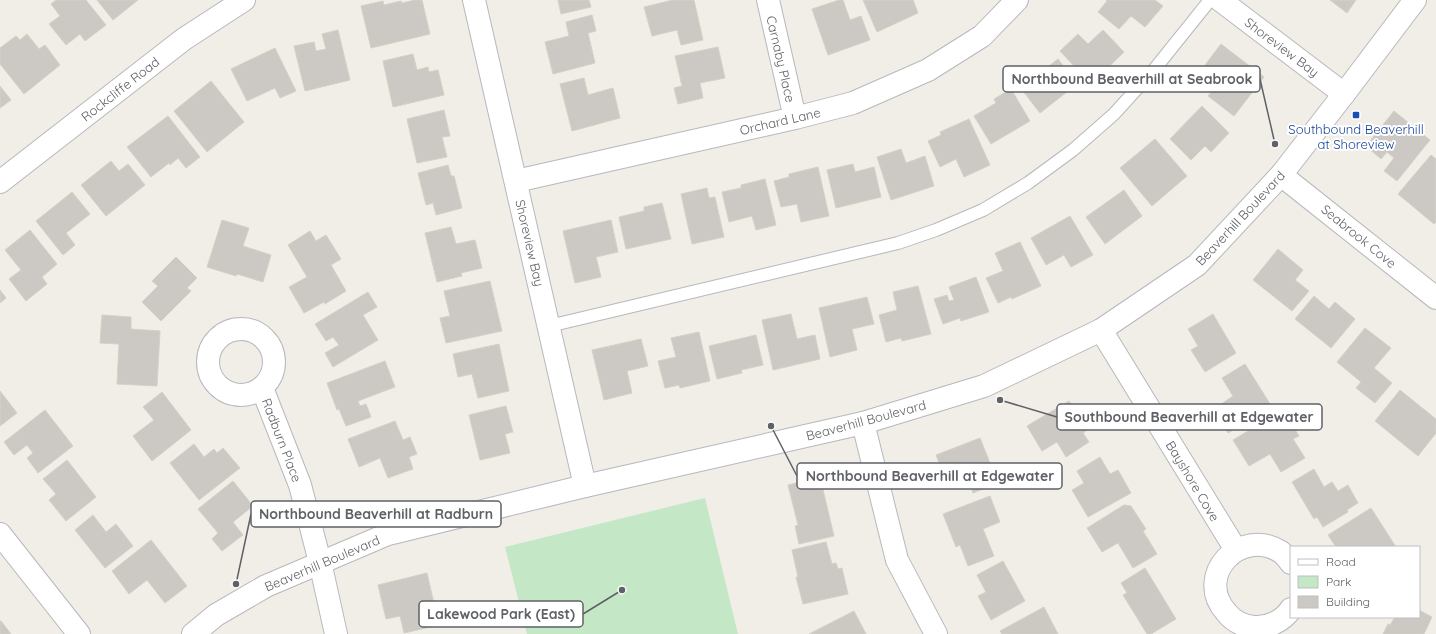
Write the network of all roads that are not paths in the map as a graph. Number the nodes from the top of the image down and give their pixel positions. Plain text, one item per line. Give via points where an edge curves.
1 (244, 0) edge
2 (474, 0) edge
3 (768, 0) edge
4 (1017, 0) edge
5 (1210, 0) edge
6 (1220, 0) edge
7 (1415, 0) edge
8 (1344, 94) junction
9 (795, 118) junction
10 (1281, 174) junction
11 (516, 181) junction
12 (0, 182) edge
13 (1436, 298) edge
14 (549, 326) junction
15 (1102, 330) junction
16 (262, 388) dead end
17 (863, 423) junction
18 (585, 486) junction
19 (0, 534) edge
20 (1236, 550) junction
21 (320, 562) junction
22 (1290, 562) edge
23 (1290, 610) edge
24 (79, 634) edge
25 (193, 634) edge
26 (336, 634) edge
27 (936, 634) edge

1 - 12 street, Rockcliffe Road via 184,39
2 - 11 street, Shoreview Bay
3 - 9 street, Carnaby Place
4 - 9 street, Orchard Lane via 982,36 928,70 853,103
5 - 14 lane via 1153,71 1114,114 1073,150 1028,183 983,210 898,243
6 - 8 street, Shoreview Bay
7 - 8 street, Beaverhill Boulevard
8 - 10 street, Beaverhill Boulevard
9 - 11 street, Orchard Lane
10 - 13 street, Seabrook Cove
10 - 15 street, Beaverhill Boulevard via 1197,265
11 - 14 street, Shoreview Bay
14 - 18 street, Shoreview Bay
15 - 17 street, Beaverhill Boulevard via 984,386
15 - 20 street, Bayshore Cove
16 - 21 street, Radburn Place via 300,485
17 - 18 street, Beaverhill Boulevard
17 - 27 street via 898,560
18 - 21 street, Beaverhill Boulevard via 388,534
19 - 24 street
20 - 22 street via 1251,545 1267,546 1282,553
20 - 23 street via 1224,561 1216,575 1216,592 1221,607 1232,619 1246,626 1262,627 1278,622
21 - 25 street, Beaverhill Boulevard via 266,586 216,615
21 - 26 street, Radburn Place

